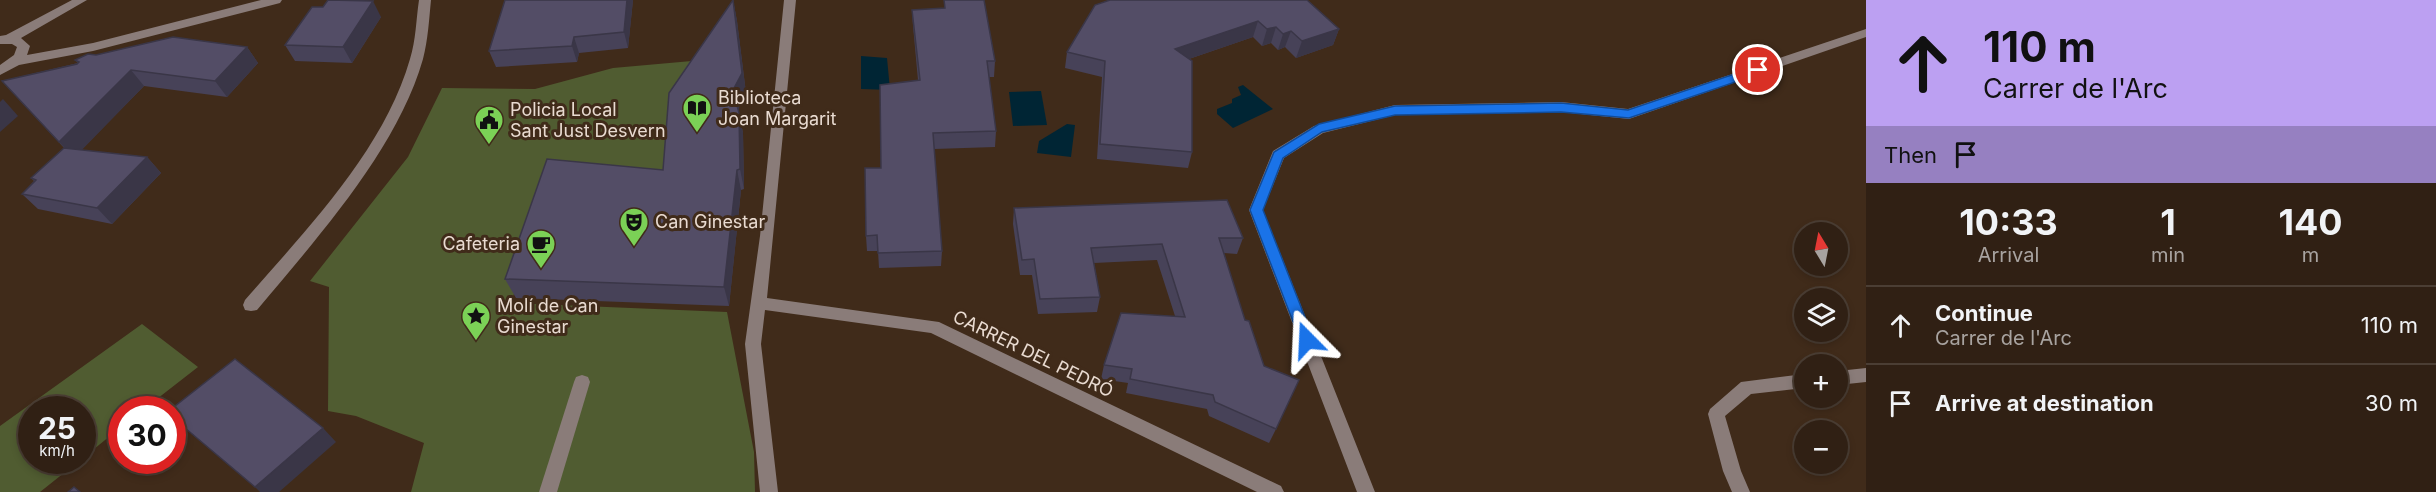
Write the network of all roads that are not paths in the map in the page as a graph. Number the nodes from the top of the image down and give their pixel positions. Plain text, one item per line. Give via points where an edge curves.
1 (81, 0) edge
2 (276, 0) edge
3 (425, 0) edge
4 (790, 0) edge
5 (1866, 33) edge
6 (5, 39) edge
7 (17, 61) junction
8 (0, 71) edge
9 (758, 303) junction
10 (251, 305) dead end
11 (1866, 375) edge
12 (1848, 377) edge
13 (582, 382) dead end
14 (1794, 382) edge
15 (548, 492) edge
16 (769, 492) edge
17 (1275, 492) edge
18 (1366, 492) edge
19 (1742, 492) edge

1 - 6 street
2 - 7 street via 93,47
3 - 10 street via 416,61 389,123 333,209
4 - 9 street
5 - 18 street via 1629,114 1561,108 1395,110 1319,129 1278,155 1256,210
6 - 7 street via 20,41 24,46
7 - 8 street
9 - 16 street via 753,344
9 - 17 street, CARRER DEL PEDRÓ via 933,327
11 - 12 street
13 - 15 street
14 - 19 street via 1747,387 1716,414

